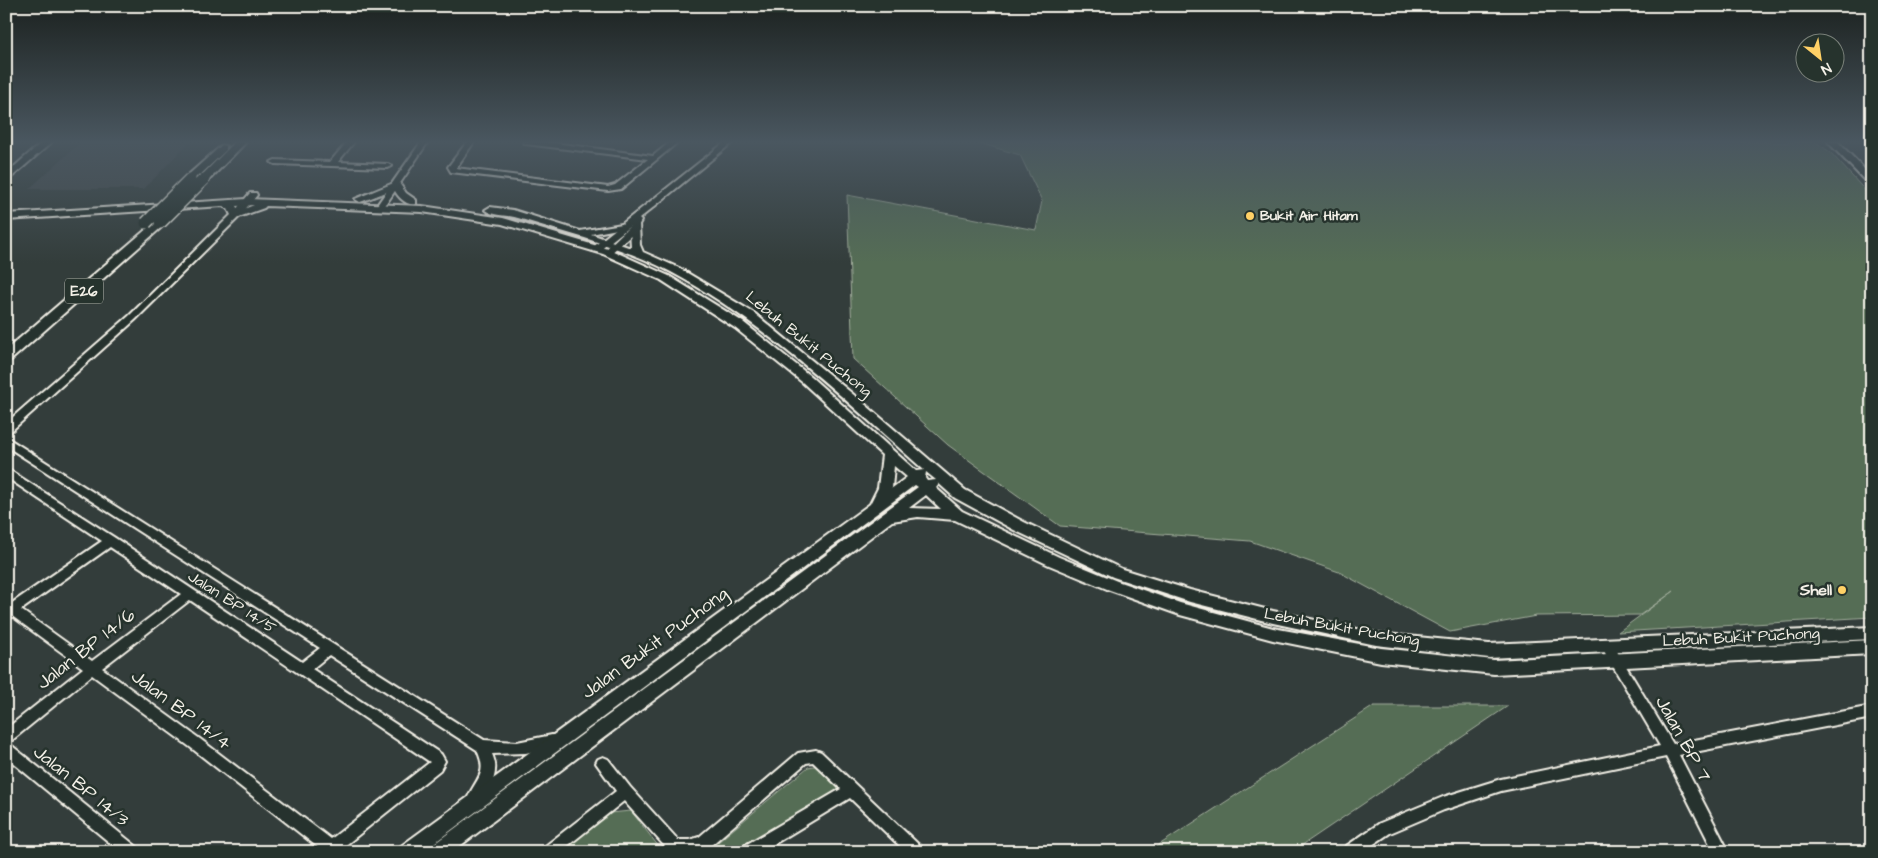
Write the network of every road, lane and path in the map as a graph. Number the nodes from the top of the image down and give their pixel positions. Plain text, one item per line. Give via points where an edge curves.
1 (187, 182) edge
2 (201, 182) edge
3 (557, 182) edge
4 (622, 182) edge
5 (681, 182) edge
6 (396, 184) junction
7 (250, 199) junction
8 (360, 199) junction
9 (413, 202) junction
10 (224, 203) junction
11 (270, 203) junction
12 (382, 204) junction
13 (9, 210) edge
14 (641, 214) junction
15 (236, 215) junction
16 (6, 217) edge
17 (624, 225) junction
18 (635, 226) junction
19 (577, 233) junction
20 (605, 247) junction
21 (639, 255) junction
22 (6, 348) edge
23 (6, 357) edge
24 (6, 429) edge
25 (6, 441) edge
26 (889, 454) junction
27 (928, 468) junction
28 (6, 472) edge
29 (940, 478) junction
30 (920, 483) junction
31 (874, 508) junction
32 (957, 514) junction
33 (886, 518) junction
34 (111, 541) junction
35 (1115, 579) junction
36 (190, 594) junction
37 (8, 610) edge
38 (712, 626) junction
39 (1867, 634) edge
40 (725, 638) junction
41 (1608, 647) junction
42 (1872, 647) edge
43 (329, 648) junction
44 (1616, 660) junction
45 (93, 667) junction
46 (304, 668) junction
47 (1872, 712) edge
48 (6, 736) edge
49 (558, 740) junction
50 (482, 746) junction
51 (6, 749) edge
52 (1670, 751) junction
53 (603, 763) dead end
54 (851, 790) junction
55 (626, 792) junction
56 (471, 803) junction
57 (472, 826) junction
58 (417, 849) edge
59 (328, 850) edge
60 (132, 852) edge
61 (437, 852) edge
62 (454, 852) edge
63 (549, 852) edge
64 (747, 852) edge
65 (916, 852) edge
66 (1350, 852) edge
67 (1722, 852) edge

1 - 22 highway, E26, bridge via 146,223
2 - 23 highway, E26, bridge via 160,223
3 - 4 street via 613,189
5 - 14 street
6 - 8 main road
6 - 9 main road via 402,196
6 - 12 street
7 - 8 main road, Lebuh Bukit Puchong
7 - 10 main road, Lebuh Bukit Puchong
7 - 11 main road, Lebuh Bukit Puchong
7 - 13 main road, Lebuh Bukit Puchong
7 - 15 street
8 - 12 main road, Lebuh Bukit Puchong
9 - 12 main road, Lebuh Bukit Puchong
9 - 19 main road, Lebuh Bukit Puchong via 512,214
10 - 15 main road via 232,207
10 - 16 main road, Lebuh Bukit Puchong
11 - 12 main road, Lebuh Bukit Puchong
11 - 15 main road
12 - 20 main road, Lebuh Bukit Puchong via 503,221
14 - 17 street
14 - 18 street
15 - 24 street via 132,318
17 - 19 main road
17 - 20 street
18 - 20 street
18 - 21 main road via 635,245
19 - 20 main road, Lebuh Bukit Puchong
20 - 21 main road, Lebuh Bukit Puchong
20 - 26 main road, Lebuh Bukit Puchong via 665,278 739,325 806,379
21 - 27 main road, Lebuh Bukit Puchong via 675,270 750,316 856,403
25 - 43 street
26 - 30 main road, Lebuh Bukit Puchong
26 - 31 main road via 885,488
27 - 29 main road, Lebuh Bukit Puchong
27 - 30 main road, Jalan Bukit Puchong
28 - 34 street, Jalan BP 14/5
29 - 30 main road, Jalan Bukit Puchong
29 - 35 main road, Lebuh Bukit Puchong via 960,494
30 - 31 main road, Jalan Bukit Puchong
30 - 32 main road, Lebuh Bukit Puchong
30 - 33 main road, Jalan Bukit Puchong
31 - 38 main road, Jalan Bukit Puchong
32 - 33 main road via 918,512
32 - 35 main road, Lebuh Bukit Puchong via 1054,561
33 - 40 main road, Jalan Bukit Puchong
34 - 36 street, Jalan BP 14/5
34 - 37 street
35 - 41 main road, Lebuh Bukit Puchong via 1376,639 1489,651
35 - 44 main road, Lebuh Bukit Puchong via 1180,609 1254,629 1382,655 1494,667
36 - 45 street, Jalan BP 14/6
36 - 46 street, Jalan BP 14/5
37 - 45 street, Jalan BP 14/4
38 - 40 main road
38 - 49 main road, Jalan Bukit Puchong
39 - 41 main road, Lebuh Bukit Puchong
40 - 57 main road, Jalan Bukit Puchong
41 - 44 street, Jalan BP 7
42 - 44 main road, Lebuh Bukit Puchong
43 - 46 street
43 - 50 street
44 - 52 street, Jalan BP 7
45 - 48 street, Jalan BP 14/6
45 - 59 street, Jalan BP 14/4
46 - 59 street, Jalan BP 14/5 via 438,761 398,797
47 - 52 street
49 - 50 street via 525,749 503,750
49 - 56 main road, Jalan Bukit Puchong
50 - 56 street via 490,770
51 - 60 street, Jalan BP 14/3
52 - 66 street via 1501,785 1385,828
52 - 67 street, Jalan BP 7
53 - 55 street
54 - 55 street via 816,756 803,757 693,848 674,846
54 - 64 street
54 - 65 street
55 - 63 street
56 - 58 main road, Jalan Bukit Puchong
57 - 61 main road, Jalan Bukit Puchong
57 - 62 main road

